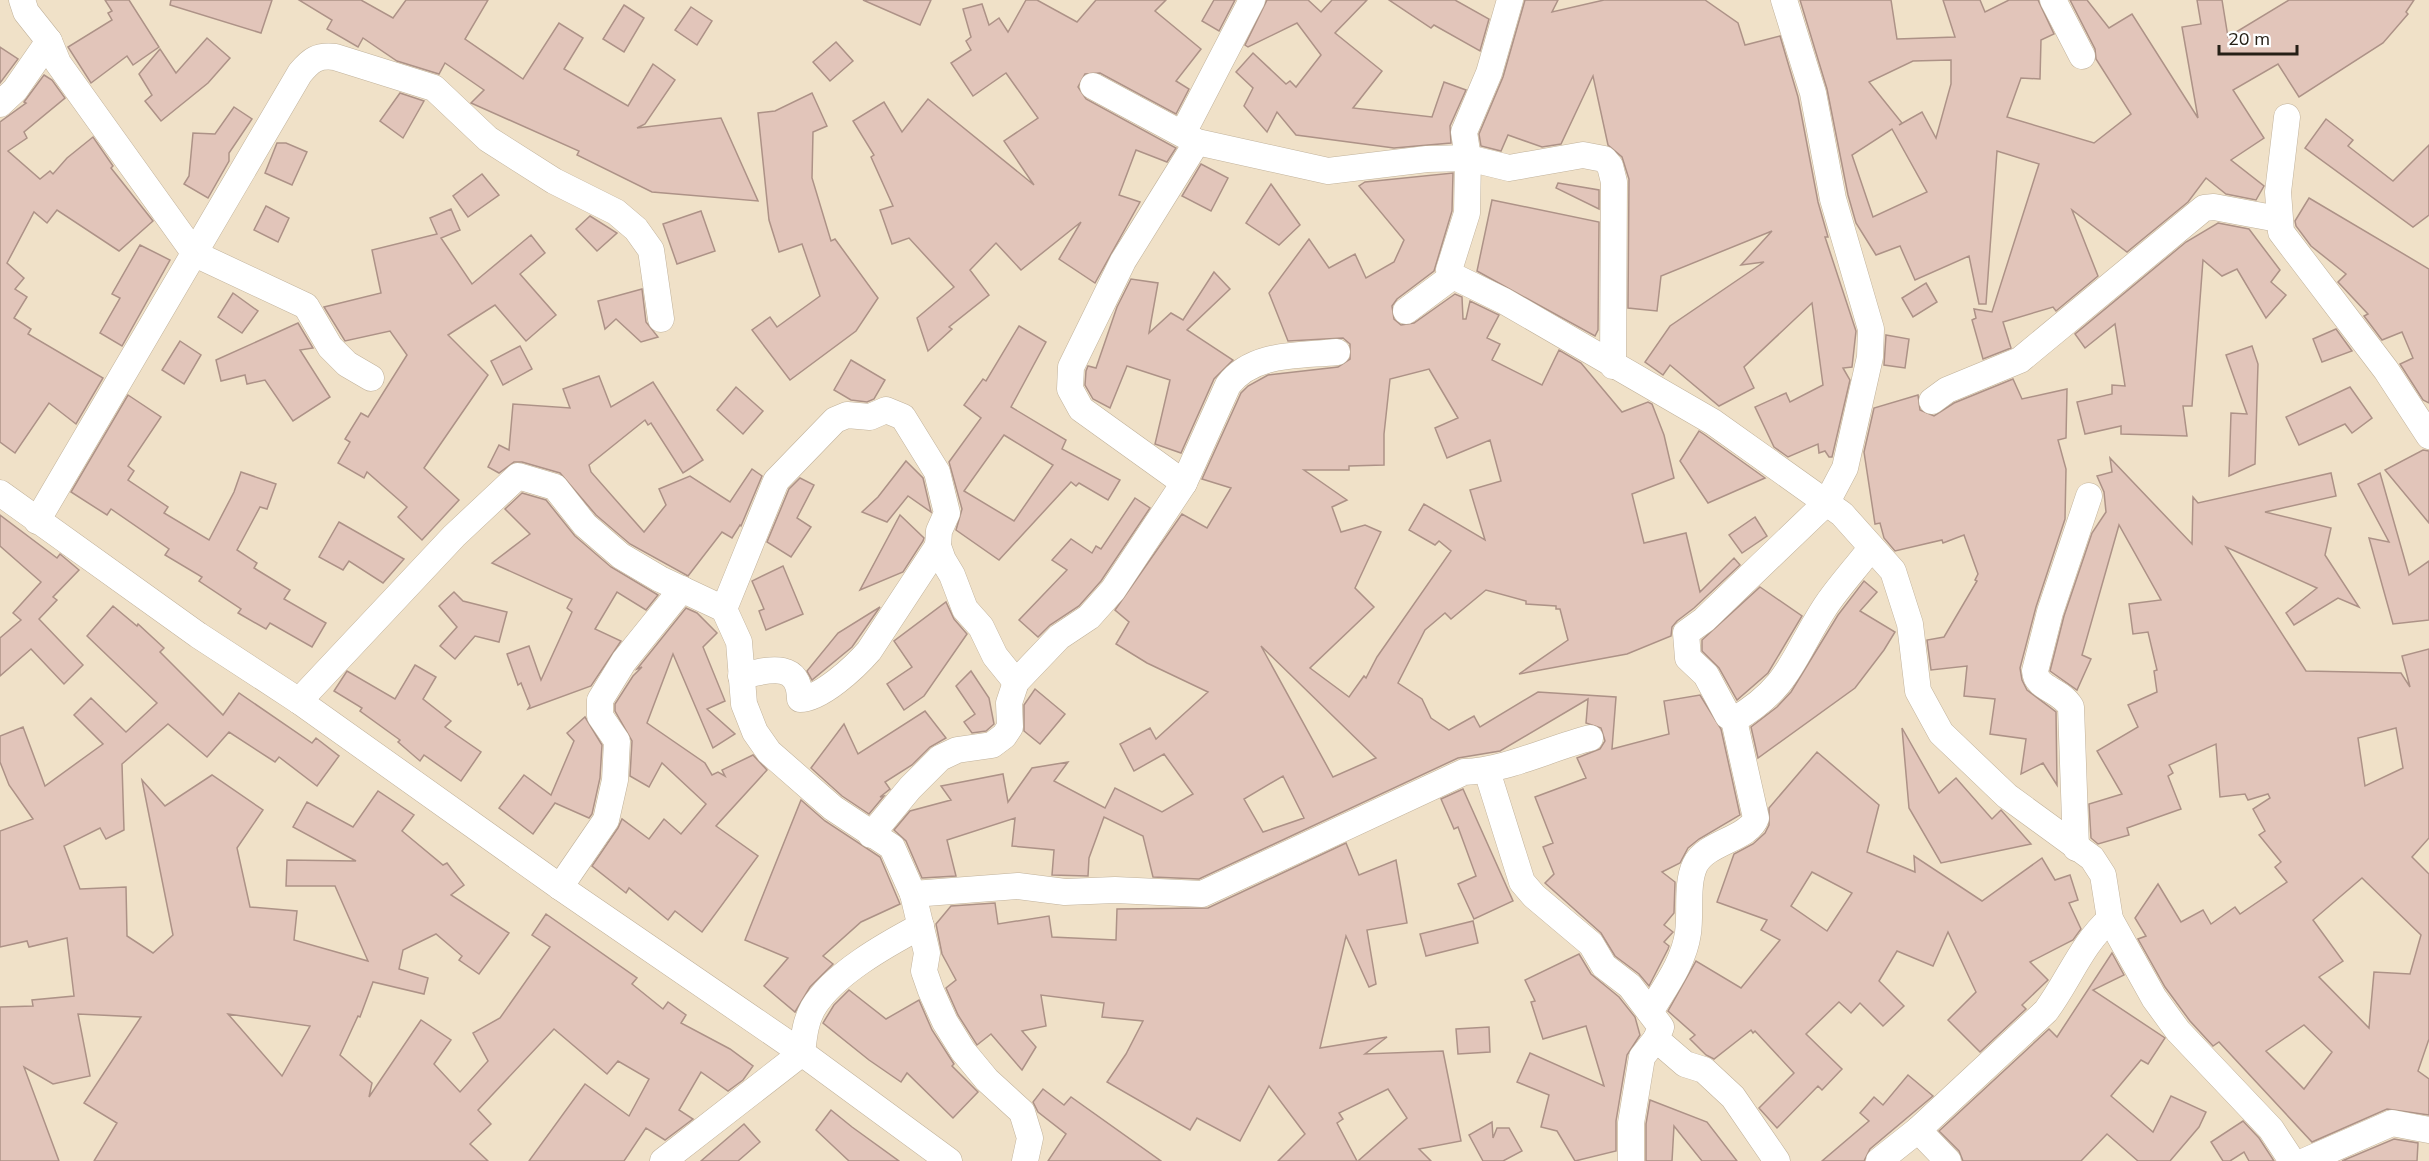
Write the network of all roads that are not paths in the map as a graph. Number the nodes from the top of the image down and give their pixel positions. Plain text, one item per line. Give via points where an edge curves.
1 (22, 0) edge
2 (1252, 0) edge
3 (1510, 0) edge
4 (1785, 0) edge
5 (2053, 0) edge
6 (49, 41) junction
7 (2082, 56) dead end
8 (1093, 86) dead end
9 (0, 104) edge
10 (2287, 117) dead end
11 (1190, 137) junction
12 (1468, 158) junction
13 (2278, 219) junction
14 (195, 254) junction
15 (1453, 276) junction
16 (1406, 311) dead end
17 (662, 319) dead end
18 (1336, 352) dead end
19 (1613, 366) junction
20 (371, 378) dead end
21 (1932, 401) dead end
22 (2429, 436) edge
23 (1184, 483) junction
24 (0, 493) edge
25 (2089, 496) dead end
26 (1827, 502) junction
27 (37, 520) junction
28 (938, 546) junction
29 (1871, 548) junction
30 (682, 589) junction
31 (724, 609) junction
32 (741, 676) junction
33 (1016, 682) junction
34 (300, 700) junction
35 (1734, 720) junction
36 (1590, 738) dead end
37 (1487, 771) junction
38 (871, 835) junction
39 (2076, 848) junction
40 (560, 887) junction
41 (913, 894) junction
42 (2110, 919) junction
43 (921, 926) junction
44 (1650, 1012) junction
45 (1656, 1039) junction
46 (802, 1053) junction
47 (1918, 1130) junction
48 (2429, 1130) edge
49 (663, 1161) edge
50 (949, 1161) edge
51 (1025, 1161) edge
52 (1630, 1161) edge
53 (1777, 1161) edge
54 (1880, 1161) edge
55 (1948, 1161) edge
56 (2292, 1161) edge
57 (2305, 1161) edge

1 - 6 street via 26,12
2 - 11 street
3 - 12 street via 1489,73 1464,132
4 - 26 street via 1813,93 1833,199 1871,329 1870,357 1845,468
5 - 7 street
6 - 9 street via 15,90
6 - 14 street via 58,63
8 - 11 street
10 - 13 street
11 - 12 street via 1328,171
11 - 23 street via 1071,367 1070,389 1081,409
12 - 15 street via 1467,213 1449,270
12 - 19 street via 1509,168 1583,155 1596,156 1610,166 1614,182
13 - 21 street via 2204,208 2020,360 1947,390
13 - 22 street via 2288,243 2380,360
14 - 17 street via 300,74 312,59 336,57 434,88 488,139 554,181 616,212 636,229 651,250
14 - 20 street via 306,306 330,347 347,364
14 - 27 street
15 - 16 street
15 - 19 street via 1504,301
18 - 23 street via 1263,360 1238,372 1228,385
19 - 26 street via 1713,422
23 - 33 street via 1102,604 1059,637
24 - 27 street
25 - 39 street via 2050,612 2035,671 2042,686 2064,697 2070,707
26 - 29 street
26 - 35 street via 1686,633 1688,658 1706,675
27 - 34 street via 198,635
28 - 31 street via 947,513 937,472 903,417 886,410 870,417 841,416 776,482
28 - 32 street via 869,651 856,666 824,689 808,699 800,699 799,684 792,674 779,670
28 - 33 street via 965,609
29 - 35 street via 1826,606 1790,670 1760,704
29 - 39 street via 1893,571 1910,624 1918,691 1941,733 2007,796
30 - 31 street
30 - 34 street via 601,540 555,487 518,476 454,536
30 - 40 street via 624,661 600,700 600,716 617,741 615,780 606,820
31 - 32 street via 739,642
32 - 38 street via 744,704 755,732 769,752 833,808
33 - 38 street via 1009,703 1010,727 1004,736 992,745 957,750 940,758
34 - 40 street
35 - 44 street via 1755,822 1714,847 1696,864 1688,935 1681,959
36 - 37 street
37 - 41 street via 1464,772 1202,894 1065,892 1018,886
37 - 44 street via 1522,882 1591,944 1604,966 1630,986
38 - 41 street via 892,848
39 - 42 street via 2092,858 2103,875
40 - 46 street
41 - 43 street
42 - 47 street via 2086,944 2046,1011
42 - 56 street via 2154,998 2178,1031 2271,1129
43 - 46 street via 847,973 814,1006 805,1026
43 - 51 street via 927,953 924,971 931,991 963,1051 1022,1112 1030,1138
44 - 45 street via 1661,1027
45 - 52 street via 1642,1057 1631,1123
45 - 53 street via 1685,1064 1704,1070 1733,1097
46 - 49 street
46 - 50 street
47 - 54 street
47 - 55 street
48 - 57 street via 2392,1123

